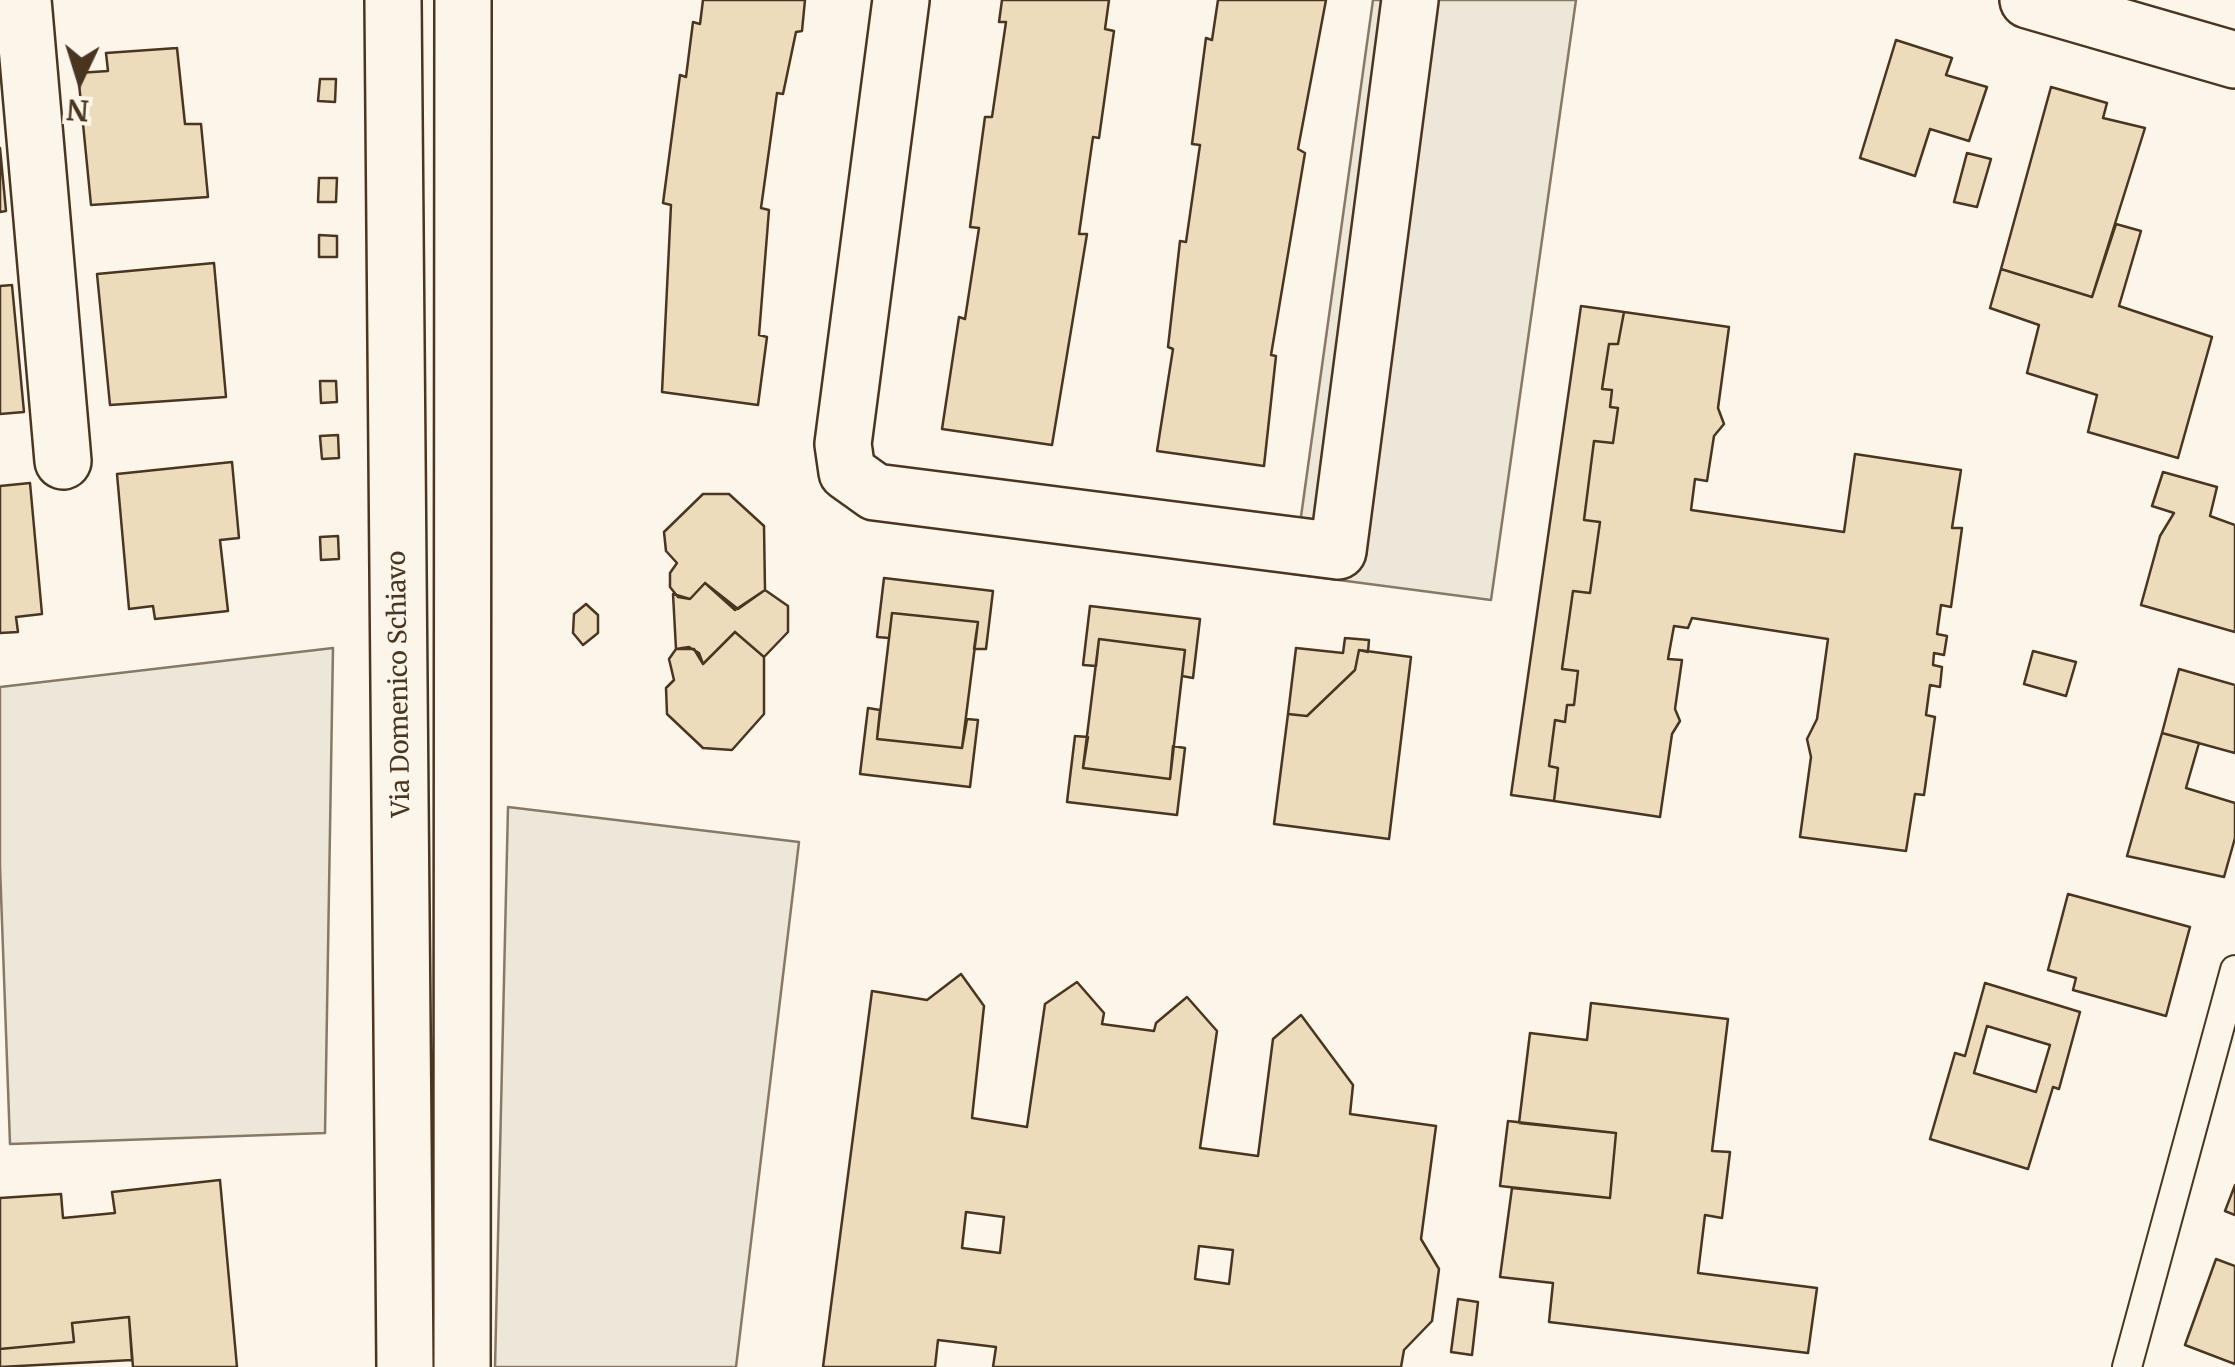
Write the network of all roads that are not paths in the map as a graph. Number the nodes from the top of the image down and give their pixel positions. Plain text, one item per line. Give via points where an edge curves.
1 (22, 0) edge
2 (392, 0) edge
3 (463, 0) edge
4 (901, 0) edge
5 (1410, 0) edge
6 (2028, 0) edge
7 (2235, 60) edge
8 (63, 461) dead end
9 (2235, 970) edge
10 (406, 1367) edge
11 (462, 1367) edge
12 (2126, 1367) edge

1 - 8 street
2 - 10 street, Via Domenico Schiavo
3 - 11 street
4 - 5 street via 843,444 847,472 874,492 1338,551
6 - 7 street
9 - 12 lane

